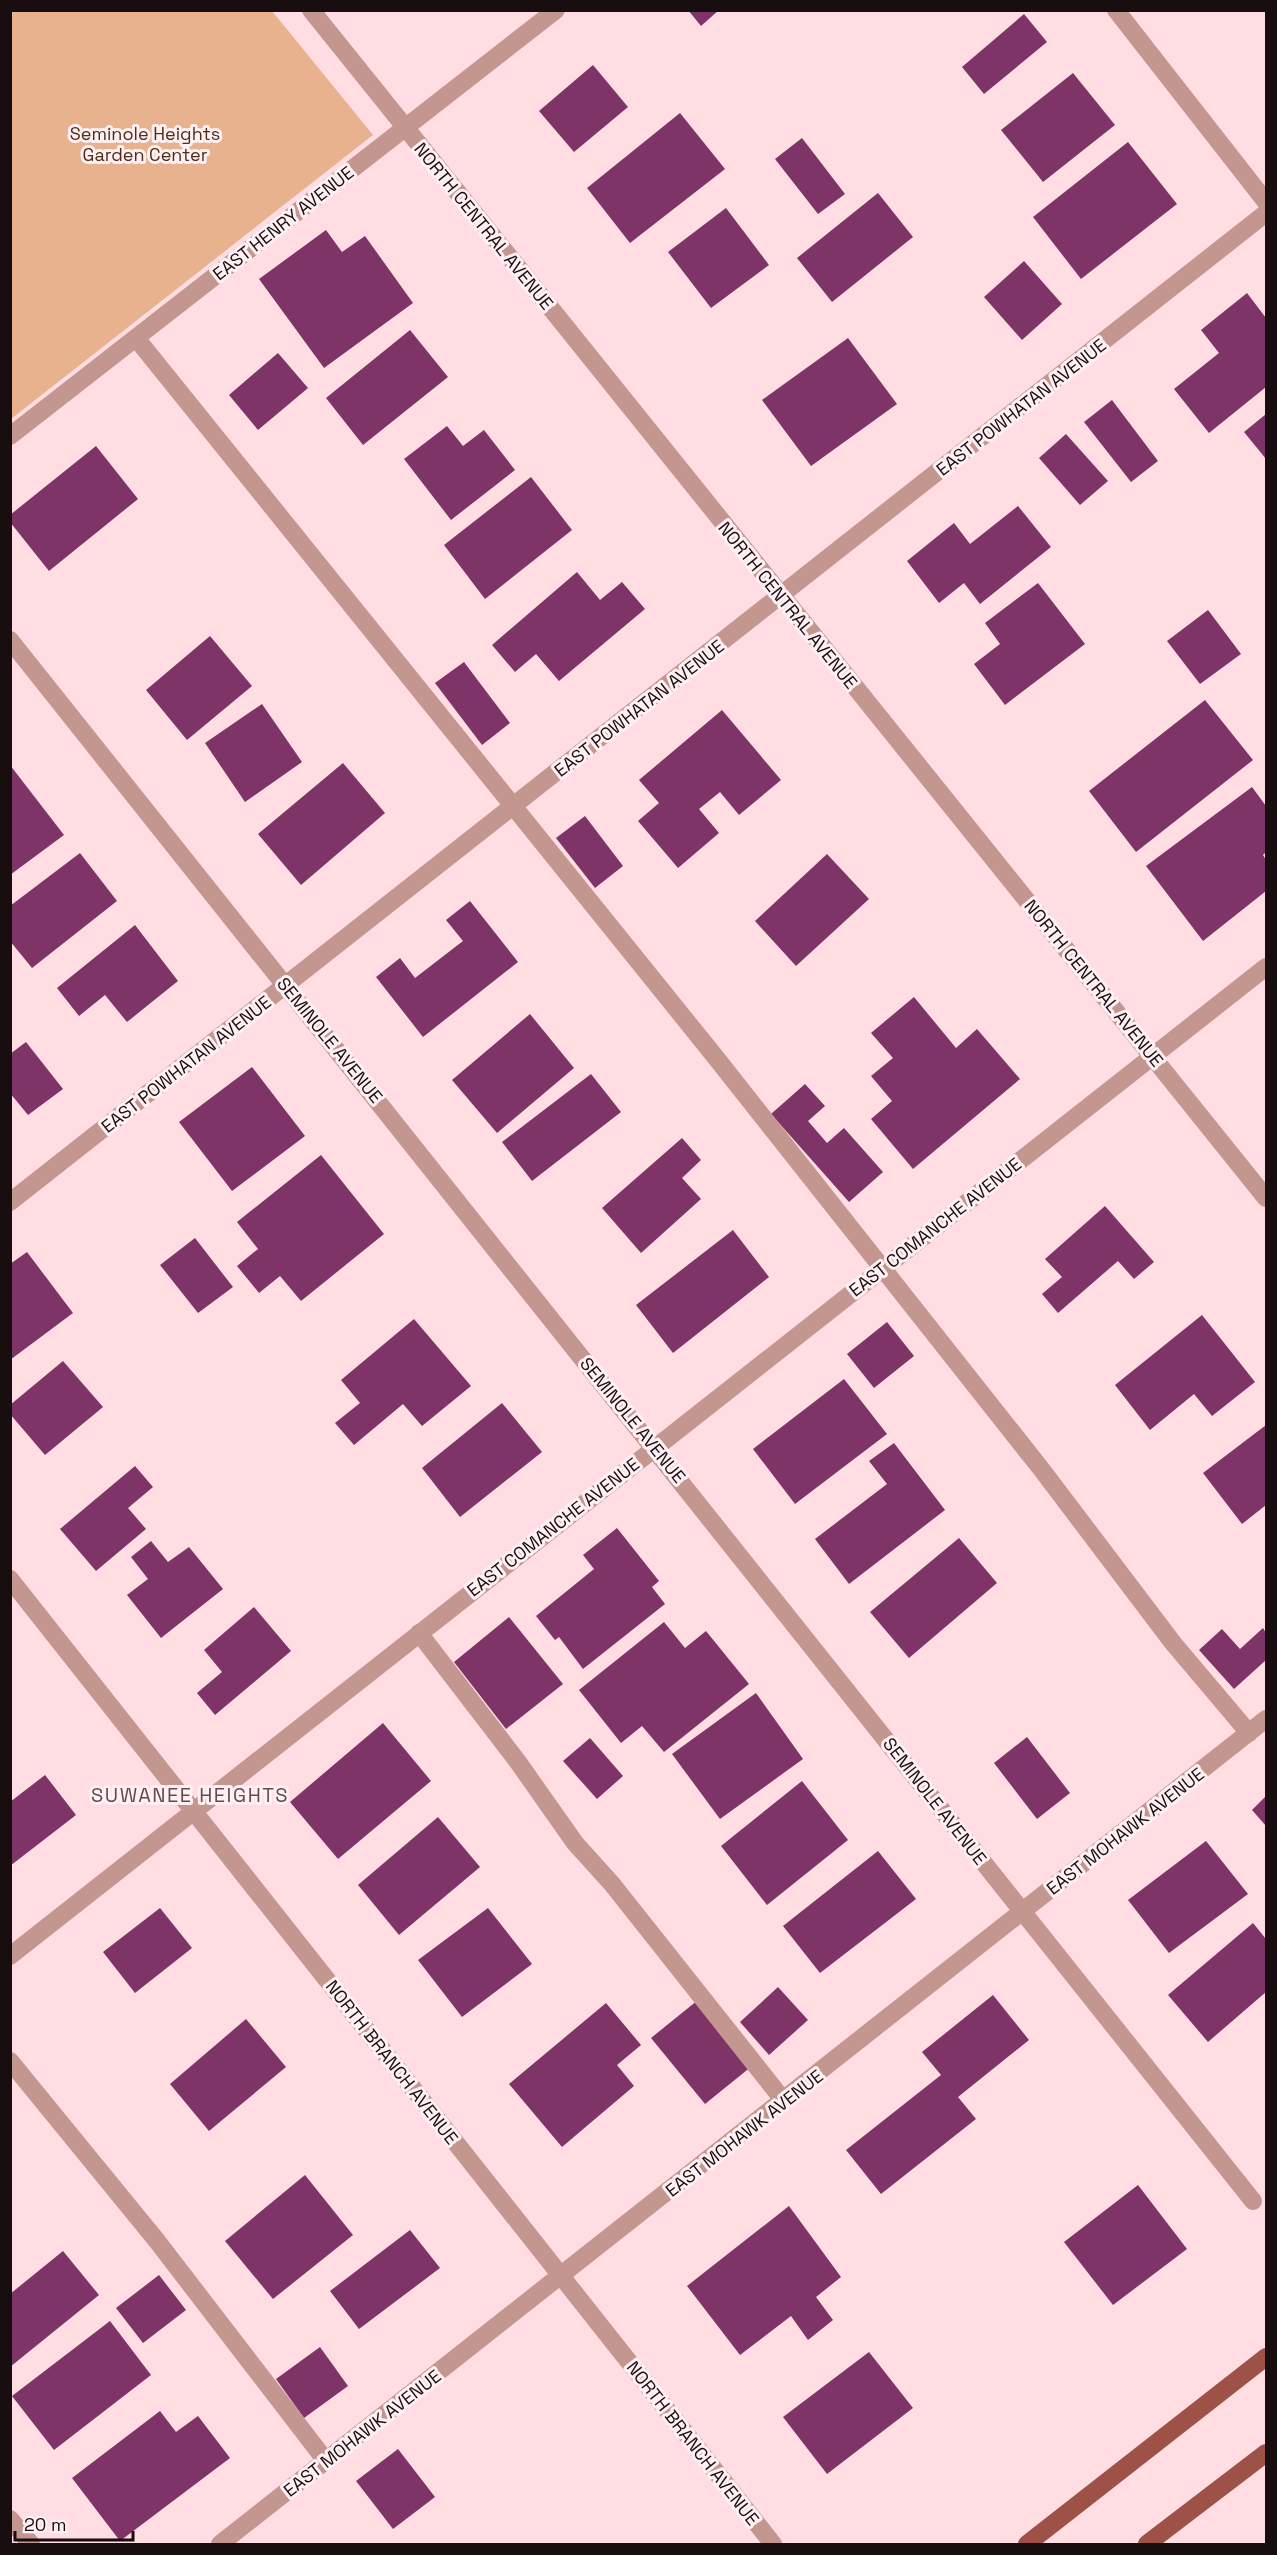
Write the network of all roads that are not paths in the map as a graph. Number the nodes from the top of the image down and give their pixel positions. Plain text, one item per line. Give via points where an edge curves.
1 (311, 10) edge
2 (556, 10) edge
3 (1116, 10) edge
4 (405, 128) junction
5 (1266, 202) edge
6 (1266, 213) edge
7 (136, 338) junction
8 (10, 436) edge
9 (781, 596) junction
10 (10, 640) edge
11 (514, 806) junction
12 (1266, 967) edge
13 (286, 985) junction
14 (1154, 1056) junction
15 (1266, 1198) edge
16 (10, 1202) edge
17 (883, 1268) junction
18 (655, 1446) junction
19 (10, 1579) edge
20 (419, 1633) junction
21 (1266, 1719) edge
22 (1249, 1733) junction
23 (194, 1813) junction
24 (1023, 1911) junction
25 (10, 1956) edge
26 (10, 2061) edge
27 (784, 2101) junction
28 (1254, 2201) dead end
29 (563, 2277) junction
30 (1266, 2357) edge
31 (1266, 2452) edge
32 (326, 2461) junction
33 (10, 2518) edge
34 (31, 2544) edge
35 (220, 2544) edge
36 (773, 2544) edge
37 (1027, 2544) edge
38 (1147, 2544) edge

1 - 4 street, NORTH CENTRAL AVENUE
2 - 4 street, EAST HENRY AVENUE
3 - 5 street
4 - 7 street, EAST HENRY AVENUE
4 - 9 street, NORTH CENTRAL AVENUE
6 - 9 street, EAST POWHATAN AVENUE
7 - 8 street, EAST HENRY AVENUE
7 - 11 street
9 - 11 street, EAST POWHATAN AVENUE
9 - 14 street, NORTH CENTRAL AVENUE
10 - 13 street, SEMINOLE AVENUE
11 - 13 street, EAST POWHATAN AVENUE
11 - 17 street
12 - 14 street, EAST COMANCHE AVENUE
13 - 16 street, EAST POWHATAN AVENUE
13 - 18 street, SEMINOLE AVENUE
14 - 15 street, NORTH CENTRAL AVENUE
14 - 17 street, EAST COMANCHE AVENUE
17 - 18 street, EAST COMANCHE AVENUE
17 - 22 street via 1173,1643
18 - 20 street, EAST COMANCHE AVENUE
18 - 24 street, SEMINOLE AVENUE
19 - 23 street, NORTH BRANCH AVENUE
20 - 23 street, EAST COMANCHE AVENUE
20 - 27 street via 575,1843
21 - 22 street, EAST MOHAWK AVENUE
22 - 24 street, EAST MOHAWK AVENUE
23 - 25 street, EAST COMANCHE AVENUE
23 - 29 street, NORTH BRANCH AVENUE
24 - 27 street, EAST MOHAWK AVENUE
24 - 28 street, SEMINOLE AVENUE
26 - 32 street via 157,2241
27 - 29 street, EAST MOHAWK AVENUE
29 - 32 street, EAST MOHAWK AVENUE
29 - 36 street, NORTH BRANCH AVENUE
30 - 37 main road
31 - 38 main road
32 - 35 street, EAST MOHAWK AVENUE
33 - 34 street

